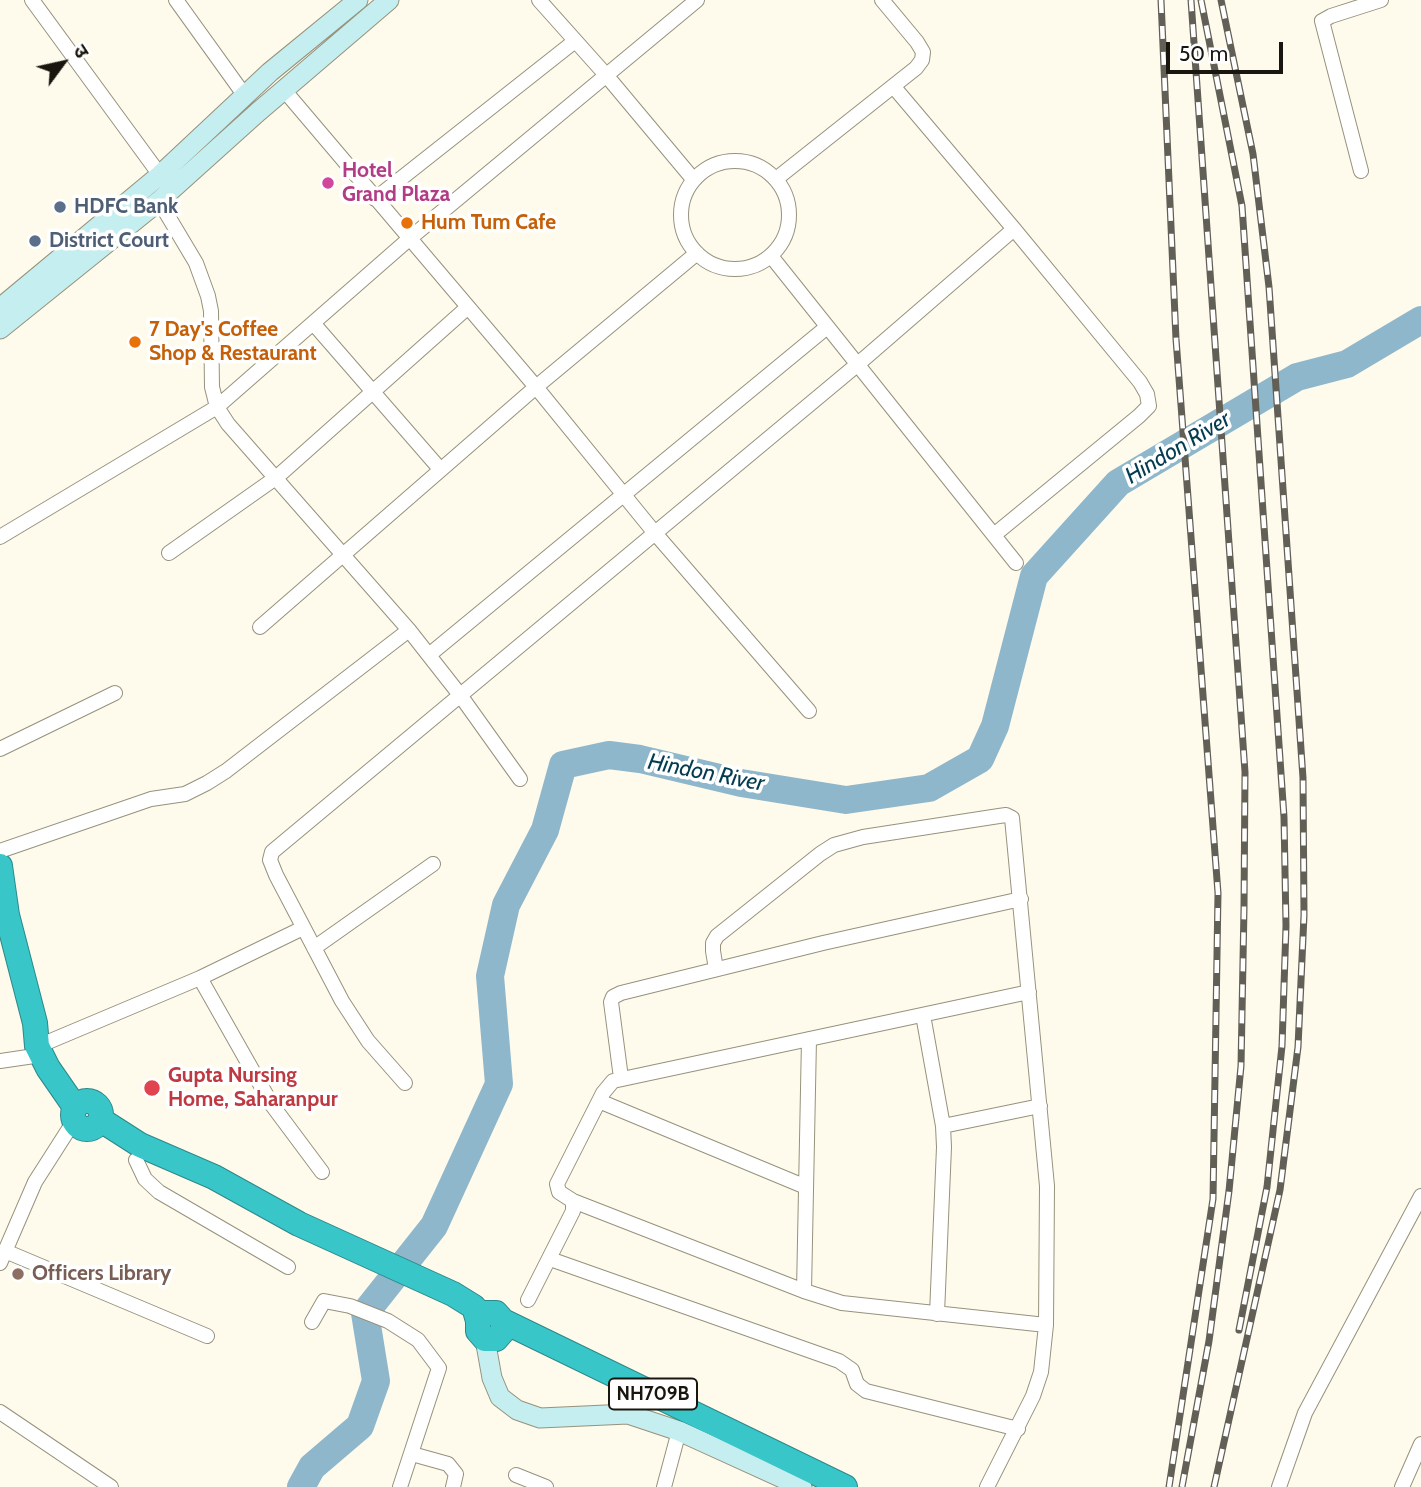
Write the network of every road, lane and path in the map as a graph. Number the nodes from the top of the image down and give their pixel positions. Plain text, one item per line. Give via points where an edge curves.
1 (32, 0) edge
2 (176, 0) edge
3 (358, 0) edge
4 (389, 0) edge
5 (539, 0) edge
6 (697, 0) edge
7 (882, 0) edge
8 (1381, 0) edge
9 (575, 41) junction
10 (606, 75) junction
11 (893, 86) junction
12 (284, 90) junction
13 (245, 96) junction
14 (1361, 171) dead end
15 (160, 175) junction
16 (693, 179) junction
17 (776, 179) junction
18 (375, 199) junction
19 (159, 201) junction
20 (1014, 229) junction
21 (410, 239) junction
22 (696, 253) junction
23 (771, 256) junction
24 (468, 307) junction
25 (0, 309) edge
26 (313, 323) junction
27 (827, 327) junction
28 (0, 328) edge
29 (858, 364) junction
30 (536, 387) junction
31 (372, 392) junction
32 (217, 407) junction
33 (440, 469) junction
34 (277, 477) junction
35 (623, 494) junction
36 (654, 532) junction
37 (994, 535) junction
38 (0, 537) edge
39 (169, 553) dead end
40 (343, 553) junction
41 (1016, 562) dead end
42 (260, 627) dead end
43 (409, 630) junction
44 (429, 655) junction
45 (115, 693) dead end
46 (460, 695) junction
47 (809, 711) dead end
48 (0, 749) edge
49 (520, 779) dead end
50 (0, 851) edge
51 (433, 864) dead end
52 (0, 866) edge
53 (1021, 899) junction
54 (303, 928) junction
55 (7, 948) edge
56 (314, 948) junction
57 (716, 969) junction
58 (200, 978) junction
59 (1029, 992) junction
60 (923, 1015) junction
61 (809, 1039) junction
62 (41, 1040) junction
63 (0, 1060) edge
64 (621, 1078) junction
65 (405, 1083) dead end
66 (599, 1101) junction
67 (1040, 1106) junction
68 (86, 1116) junction
69 (943, 1126) junction
70 (136, 1160) junction
71 (322, 1172) dead end
72 (806, 1187) junction
73 (1421, 1196) edge
74 (249, 1198) junction
75 (573, 1201) junction
76 (3, 1257) edge
77 (550, 1259) junction
78 (288, 1267) dead end
79 (804, 1291) junction
80 (528, 1300) dead end
81 (937, 1314) junction
82 (312, 1322) dead end
83 (1046, 1325) junction
84 (482, 1330) junction
85 (207, 1336) dead end
86 (0, 1412) edge
87 (1018, 1429) junction
88 (679, 1432) junction
89 (1421, 1444) edge
90 (412, 1454) junction
91 (516, 1475) dead end
92 (803, 1477) edge
93 (111, 1487) edge
94 (400, 1487) edge
95 (453, 1487) edge
96 (546, 1487) edge
97 (664, 1487) edge
98 (845, 1487) edge
99 (986, 1487) edge
100 (1279, 1487) edge
101 (1402, 1487) edge

1 - 15 street
2 - 13 street
3 - 13 main road
4 - 12 main road
5 - 9 street
6 - 10 street
7 - 11 street via 923,52 916,68
8 - 14 street via 1322,21
9 - 10 street
9 - 18 street
10 - 16 street
10 - 21 street
11 - 17 street
11 - 20 street
12 - 18 street
12 - 19 main road
13 - 15 main road
15 - 25 main road
16 - 17 street via 707,167 725,161 744,161
16 - 22 street via 680,209 681,226
17 - 23 street via 790,210 782,243
18 - 21 street
19 - 28 main road
19 - 32 street via 196,263 208,296
20 - 29 street
20 - 37 street via 1140,382 1149,406
21 - 24 street
21 - 26 street
22 - 23 street via 710,264 742,270
22 - 30 street
23 - 27 street
24 - 30 street
24 - 31 street
26 - 31 street
26 - 32 street
27 - 29 street
27 - 35 street
29 - 36 street
29 - 37 street
30 - 33 street
30 - 35 street
31 - 33 street
31 - 34 street
32 - 34 street
32 - 38 street
33 - 40 street
34 - 39 street
34 - 40 street
35 - 36 street
35 - 44 street
36 - 46 street
36 - 47 street
37 - 41 street
40 - 42 street
40 - 43 street
43 - 44 street
43 - 50 street via 207,783 185,794 151,799
44 - 46 street
45 - 48 street
46 - 49 street
46 - 54 street via 272,852 276,876
51 - 56 street
52 - 55 highway
53 - 57 street
53 - 57 street via 1014,825 1006,815 848,840 820,854 717,936 713,943
53 - 59 street
54 - 56 street
54 - 58 street
55 - 62 highway
56 - 65 street via 368,1041
57 - 64 street via 613,997
58 - 62 street
58 - 71 street via 272,1105
59 - 60 street
59 - 67 street
60 - 61 street
60 - 69 street
61 - 64 street
61 - 72 street
62 - 63 street
62 - 68 highway
64 - 66 street via 607,1086
66 - 72 street
66 - 75 street via 557,1184 559,1192
67 - 69 street
67 - 83 street via 1048,1196
68 - 70 highway
68 - 74 highway
68 - 76 street via 35,1182
69 - 81 street
70 - 74 highway via 218,1192
70 - 78 street via 145,1179 159,1192
72 - 79 street
73 - 100 street via 1305,1413
74 - 84 highway via 453,1294 474,1307
75 - 77 street via 573,1211
75 - 79 street
76 - 85 street
77 - 80 street
77 - 87 street via 839,1361 852,1370 856,1384 866,1391
79 - 81 street via 842,1303
81 - 83 street
82 - 90 street via 324,1301 388,1321 418,1340 439,1368
83 - 87 street via 1041,1372
84 - 88 main road via 500,1397 517,1410 540,1418 628,1415
84 - 92 highway, NH709B via 481,1316 496,1313 503,1321
86 - 93 street
87 - 99 street
88 - 92 main road
88 - 97 street
89 - 101 street
90 - 94 street
90 - 95 street via 448,1464 456,1474
91 - 96 street
92 - 98 highway, NH709B

